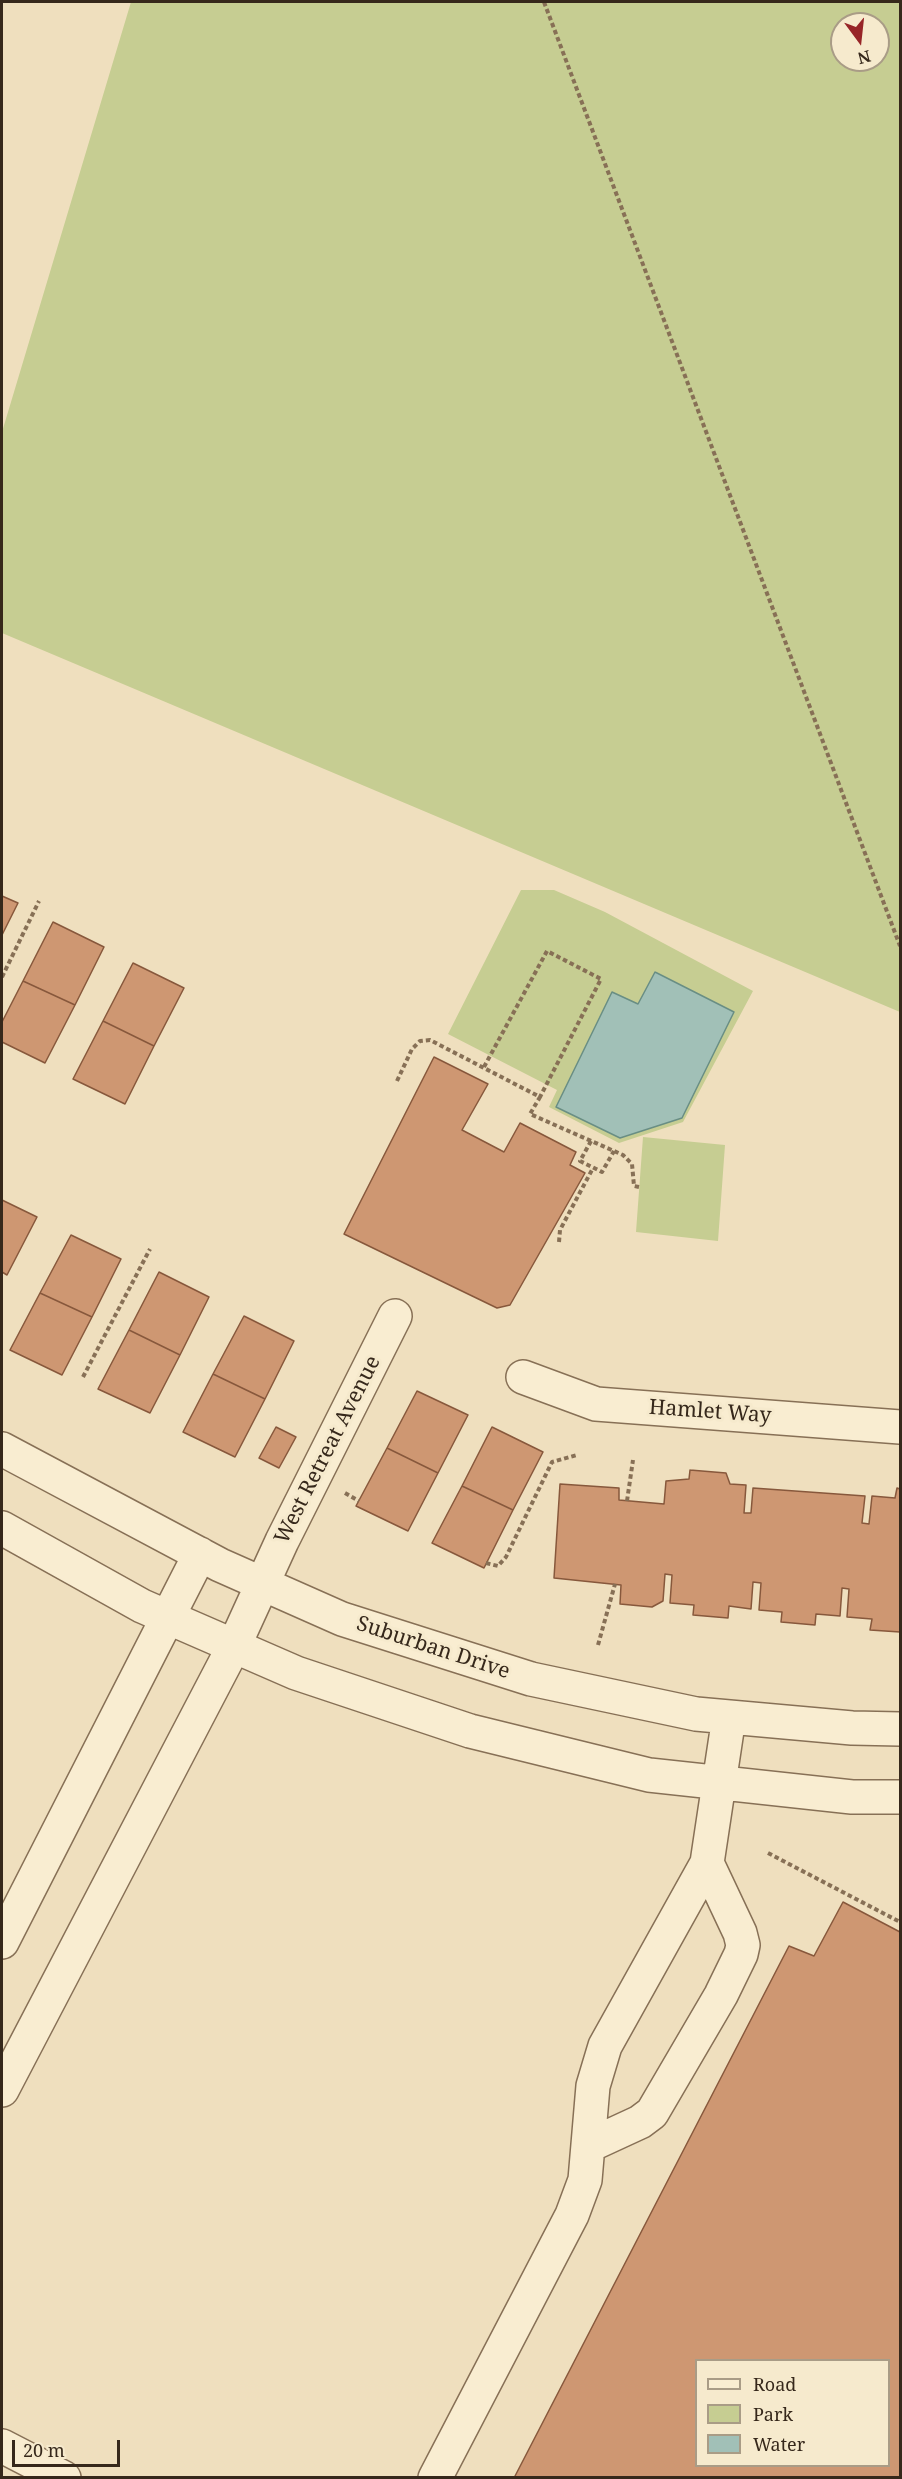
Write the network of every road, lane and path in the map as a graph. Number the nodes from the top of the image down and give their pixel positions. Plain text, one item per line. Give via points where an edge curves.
1 (544, 2) edge
2 (39, 901) dead end
3 (900, 946) edge
4 (2, 976) edge
5 (484, 1068) junction
6 (397, 1081) dead end
7 (540, 1097) junction
8 (591, 1141) junction
9 (614, 1151) junction
10 (593, 1168) junction
11 (639, 1187) dead end
12 (559, 1242) dead end
13 (150, 1249) dead end
14 (395, 1316) dead end
15 (83, 1377) dead end
16 (524, 1377) dead end
17 (900, 1427) edge
18 (2, 1449) edge
19 (577, 1455) dead end
20 (633, 1460) dead end
21 (344, 1492) dead end
22 (359, 1501) dead end
23 (627, 1501) dead end
24 (2, 1528) edge
25 (200, 1554) junction
26 (486, 1563) dead end
27 (262, 1584) junction
28 (615, 1584) dead end
29 (168, 1617) junction
30 (598, 1645) dead end
31 (234, 1646) junction
32 (729, 1717) junction
33 (900, 1728) edge
34 (720, 1783) junction
35 (900, 1797) edge
36 (768, 1853) dead end
37 (707, 1863) junction
38 (900, 1922) edge
39 (2, 1942) edge
40 (2, 2090) edge
41 (588, 2146) junction
42 (2, 2446) edge
43 (64, 2478) edge
44 (435, 2478) edge

1 - 3 path
2 - 4 path
5 - 6 path via 430,1040 420,1041
5 - 7 path
5 - 7 path via 547,951 601,978
7 - 8 path via 530,1114
8 - 9 path
8 - 10 path via 580,1161
9 - 10 path via 602,1173
9 - 11 path via 632,1164 634,1186
10 - 12 path via 560,1230
13 - 15 path
14 - 27 street, West Retreat Avenue
16 - 17 street, Hamlet Way via 597,1404
18 - 25 street, Suburban Drive
19 - 26 path via 552,1462 506,1557 498,1566
20 - 23 path
21 - 22 path
24 - 29 street
25 - 27 street, Suburban Drive
25 - 29 street
27 - 31 street, West Retreat Avenue
27 - 32 street, Suburban Drive via 342,1619 531,1679 696,1714
28 - 30 path
29 - 31 street
29 - 39 street
31 - 34 street via 296,1673 470,1731 649,1775
31 - 40 street, West Retreat Avenue
32 - 33 street, Suburban Drive via 852,1728
32 - 34 street
34 - 35 street via 852,1797
34 - 37 street
36 - 38 path
37 - 41 street via 605,2046 593,2086
37 - 41 street via 740,1933 741,1954 652,2114
41 - 44 street via 585,2180 572,2215
42 - 43 street

